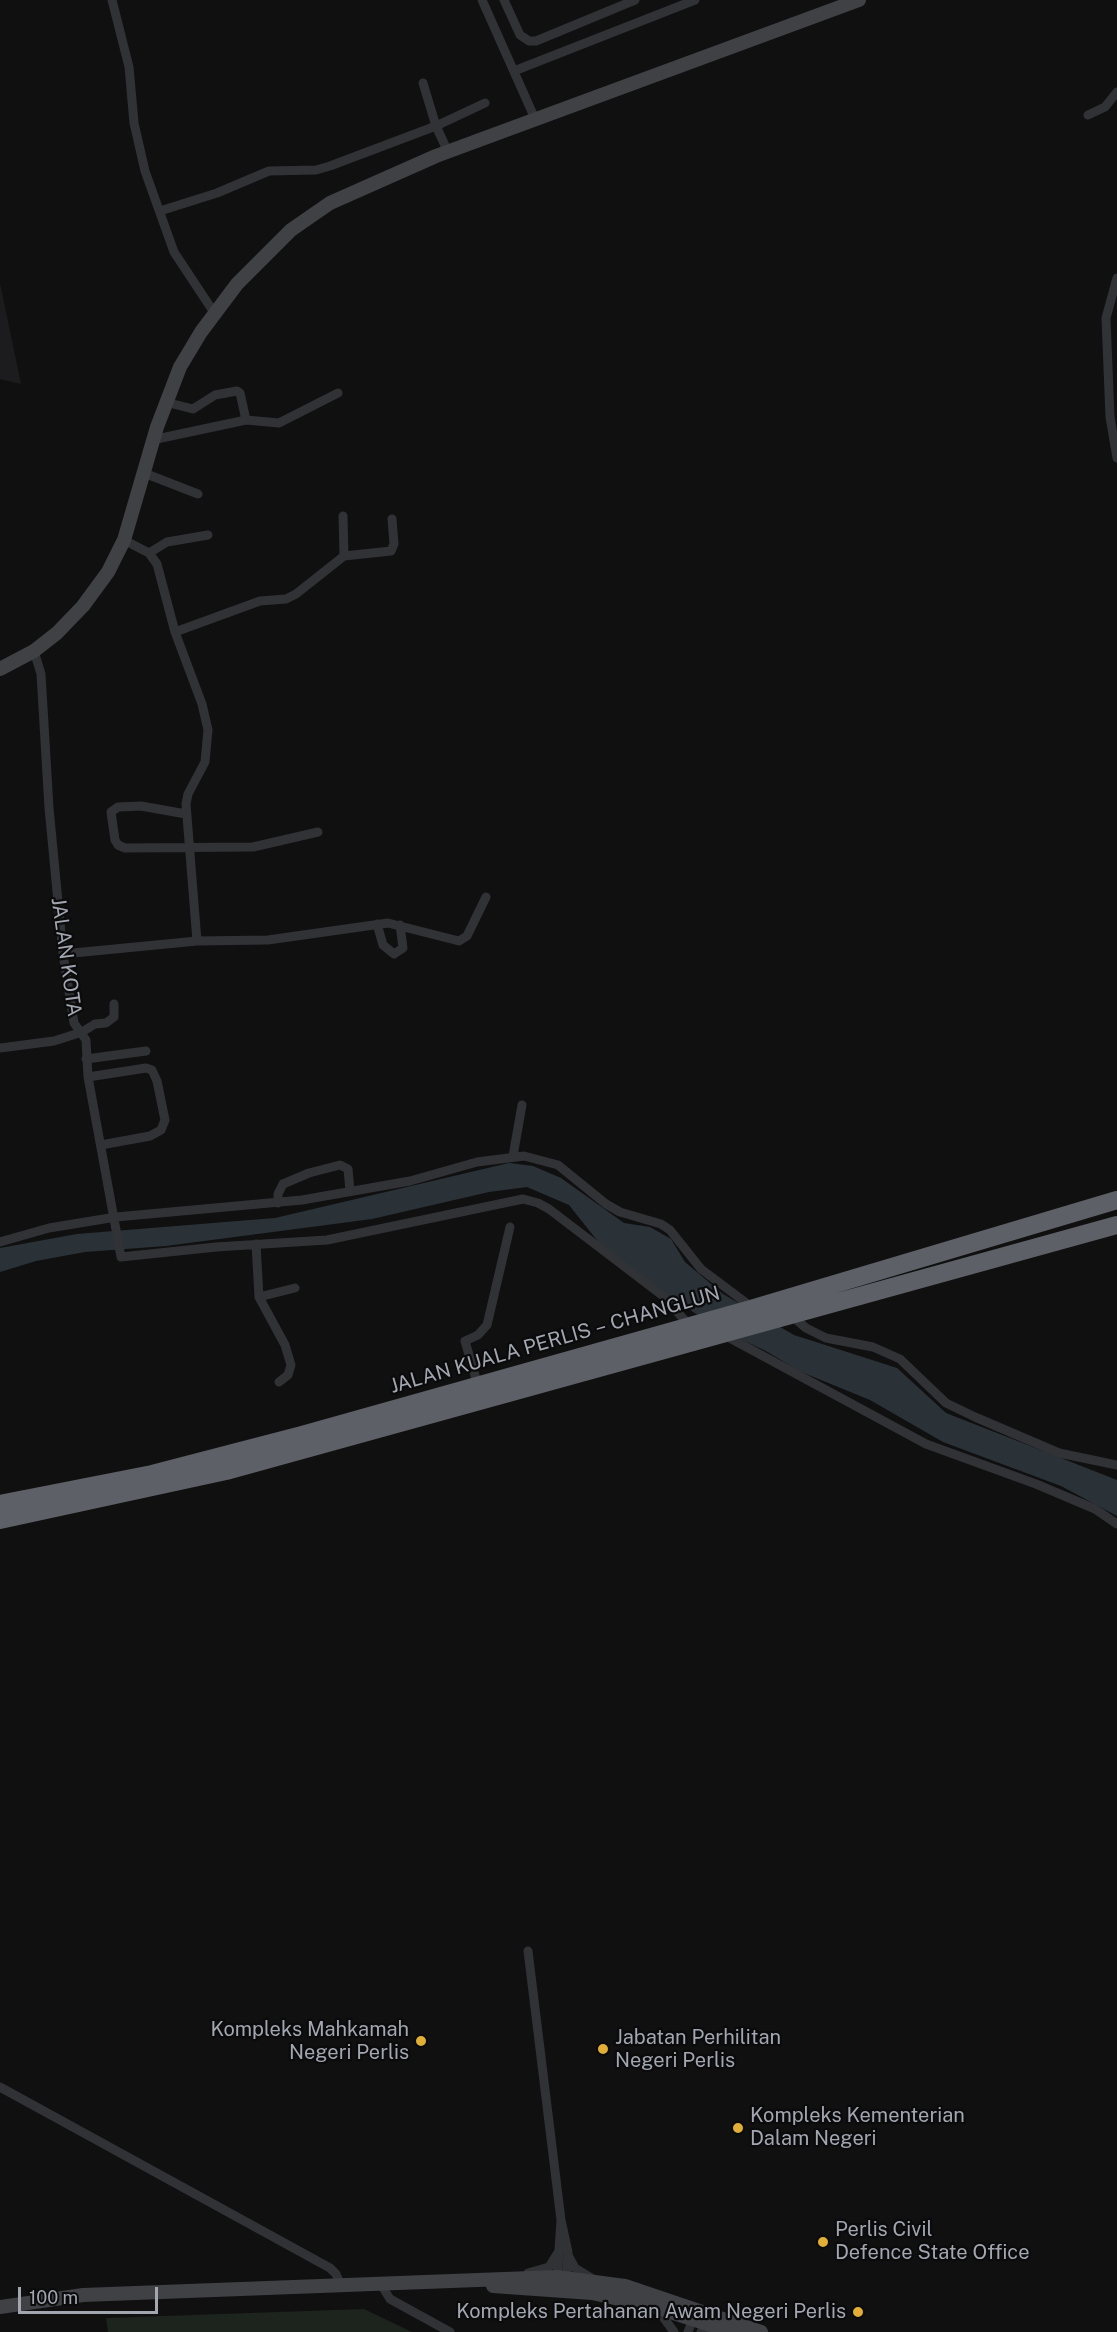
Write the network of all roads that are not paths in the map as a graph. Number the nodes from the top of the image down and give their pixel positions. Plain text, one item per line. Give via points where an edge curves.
1 (112, 0) edge
2 (483, 0) edge
3 (504, 0) edge
4 (635, 0) edge
5 (695, 0) edge
6 (859, 0) edge
7 (516, 74) junction
8 (423, 83) dead end
9 (1117, 92) edge
10 (485, 103) dead end
11 (1089, 115) dead end
12 (536, 121) junction
13 (436, 126) junction
14 (448, 152) junction
15 (160, 211) junction
16 (1117, 278) edge
17 (214, 314) junction
18 (338, 393) dead end
19 (165, 402) junction
20 (246, 420) junction
21 (152, 440) junction
22 (1117, 458) edge
23 (144, 473) junction
24 (198, 494) dead end
25 (343, 516) dead end
26 (392, 519) dead end
27 (208, 535) dead end
28 (124, 540) junction
29 (149, 553) junction
30 (344, 556) junction
31 (175, 632) junction
32 (34, 651) junction
33 (0, 669) edge
34 (186, 814) junction
35 (318, 832) dead end
36 (189, 847) junction
37 (486, 897) dead end
38 (377, 924) junction
39 (400, 925) junction
40 (197, 941) junction
41 (63, 954) junction
42 (114, 1004) dead end
43 (82, 1032) junction
44 (1, 1047) edge
45 (146, 1051) dead end
46 (86, 1059) junction
47 (88, 1077) junction
48 (522, 1105) dead end
49 (101, 1145) junction
50 (513, 1156) junction
51 (350, 1191) junction
52 (1117, 1200) edge
53 (278, 1203) junction
54 (116, 1217) junction
55 (1117, 1225) edge
56 (510, 1227) dead end
57 (0, 1242) edge
58 (256, 1244) junction
59 (295, 1288) dead end
60 (259, 1297) junction
61 (752, 1308) junction
62 (790, 1317) junction
63 (694, 1324) junction
64 (726, 1335) junction
65 (279, 1382) dead end
66 (478, 1386) junction
67 (1117, 1465) edge
68 (0, 1504) edge
69 (0, 1520) edge
70 (1117, 1524) edge
71 (528, 1951) dead end
72 (0, 2087) edge
73 (563, 2251) junction
74 (511, 2277) junction
75 (596, 2280) junction
76 (455, 2283) junction
77 (562, 2283) junction
78 (341, 2286) junction
79 (382, 2286) junction
80 (0, 2307) edge
81 (655, 2307) junction
82 (690, 2316) edge
83 (450, 2332) edge
84 (675, 2332) edge
85 (679, 2332) edge
86 (701, 2332) edge
87 (730, 2332) edge
88 (761, 2332) edge

1 - 15 street via 129,67 138,147
2 - 7 street
3 - 4 street via 520,34 529,41
5 - 7 street
6 - 12 main road
7 - 12 street
8 - 13 street
9 - 11 street via 1105,107
10 - 13 street
12 - 14 main road
13 - 14 street
13 - 15 street via 330,166 269,171
14 - 17 main road via 315,213 252,266
15 - 17 street via 174,252
16 - 22 street via 1106,327 1110,417
17 - 19 main road via 180,367
18 - 20 street via 283,422
19 - 20 street via 193,409 215,395 237,391
19 - 21 main road
20 - 21 street
21 - 23 main road
23 - 24 street
23 - 28 main road
25 - 30 street
26 - 30 street via 392,550
27 - 29 street via 167,542
28 - 29 street
28 - 32 main road via 108,572 83,606
29 - 31 street via 157,564
30 - 31 street via 291,597 260,601
31 - 34 street via 208,730 205,762 188,794
32 - 33 main road
32 - 41 street, JALAN KOTA via 41,674
34 - 36 street
34 - 36 street via 141,806 118,807 111,812 118,845
35 - 36 street via 265,846
36 - 40 street
37 - 39 street via 467,936 459,941
38 - 39 street
38 - 39 street via 383,945 394,954 403,948
38 - 40 street via 268,940
40 - 41 street
41 - 43 street, JALAN KOTA via 74,1023
42 - 43 street via 111,1021
43 - 44 street via 41,1044
43 - 46 street, JALAN KOTA
45 - 46 street
46 - 47 street, JALAN KOTA
47 - 49 street, JALAN KOTA
47 - 49 street via 152,1070 165,1120 161,1130 150,1136
48 - 50 street
49 - 54 street, JALAN KOTA
50 - 51 street
50 - 61 street via 558,1165 606,1204 661,1224 701,1269
51 - 53 street
51 - 53 street via 348,1169 340,1165 283,1184
52 - 61 highway, JALAN KUALA PERLIS – CHANGLUN
53 - 54 street
54 - 57 street via 49,1228
54 - 58 street, JALAN KOTA via 121,1256
55 - 62 highway, JALAN KUALA PERLIS – CHANGLUN
56 - 66 street via 487,1325 484,1331 465,1341
58 - 60 street
58 - 63 street via 305,1243 351,1236 523,1199 549,1209
59 - 60 street
60 - 65 street via 290,1356 291,1370
61 - 63 highway, JALAN KUALA PERLIS – CHANGLUN
62 - 64 highway, JALAN KUALA PERLIS – CHANGLUN
62 - 67 street via 826,1338 873,1347 900,1359 937,1396 967,1414 1059,1453
63 - 66 highway, JALAN KUALA PERLIS – CHANGLUN
64 - 69 highway, JALAN KUALA PERLIS – CHANGLUN via 226,1471
64 - 70 street via 926,1444 1036,1484 1095,1509
66 - 68 highway, JALAN KUALA PERLIS – CHANGLUN via 210,1460
71 - 73 street
72 - 78 street via 330,2268
73 - 74 street via 549,2267
73 - 75 street via 575,2268
73 - 77 street
74 - 76 main road
74 - 77 main road
75 - 77 main road
75 - 82 main road
76 - 77 main road
76 - 79 main road
77 - 81 main road
78 - 79 main road
78 - 80 main road via 83,2295
79 - 83 street via 390,2299
81 - 82 main road
81 - 84 street
82 - 85 street
82 - 87 main road
82 - 88 main road
86 - 87 street

